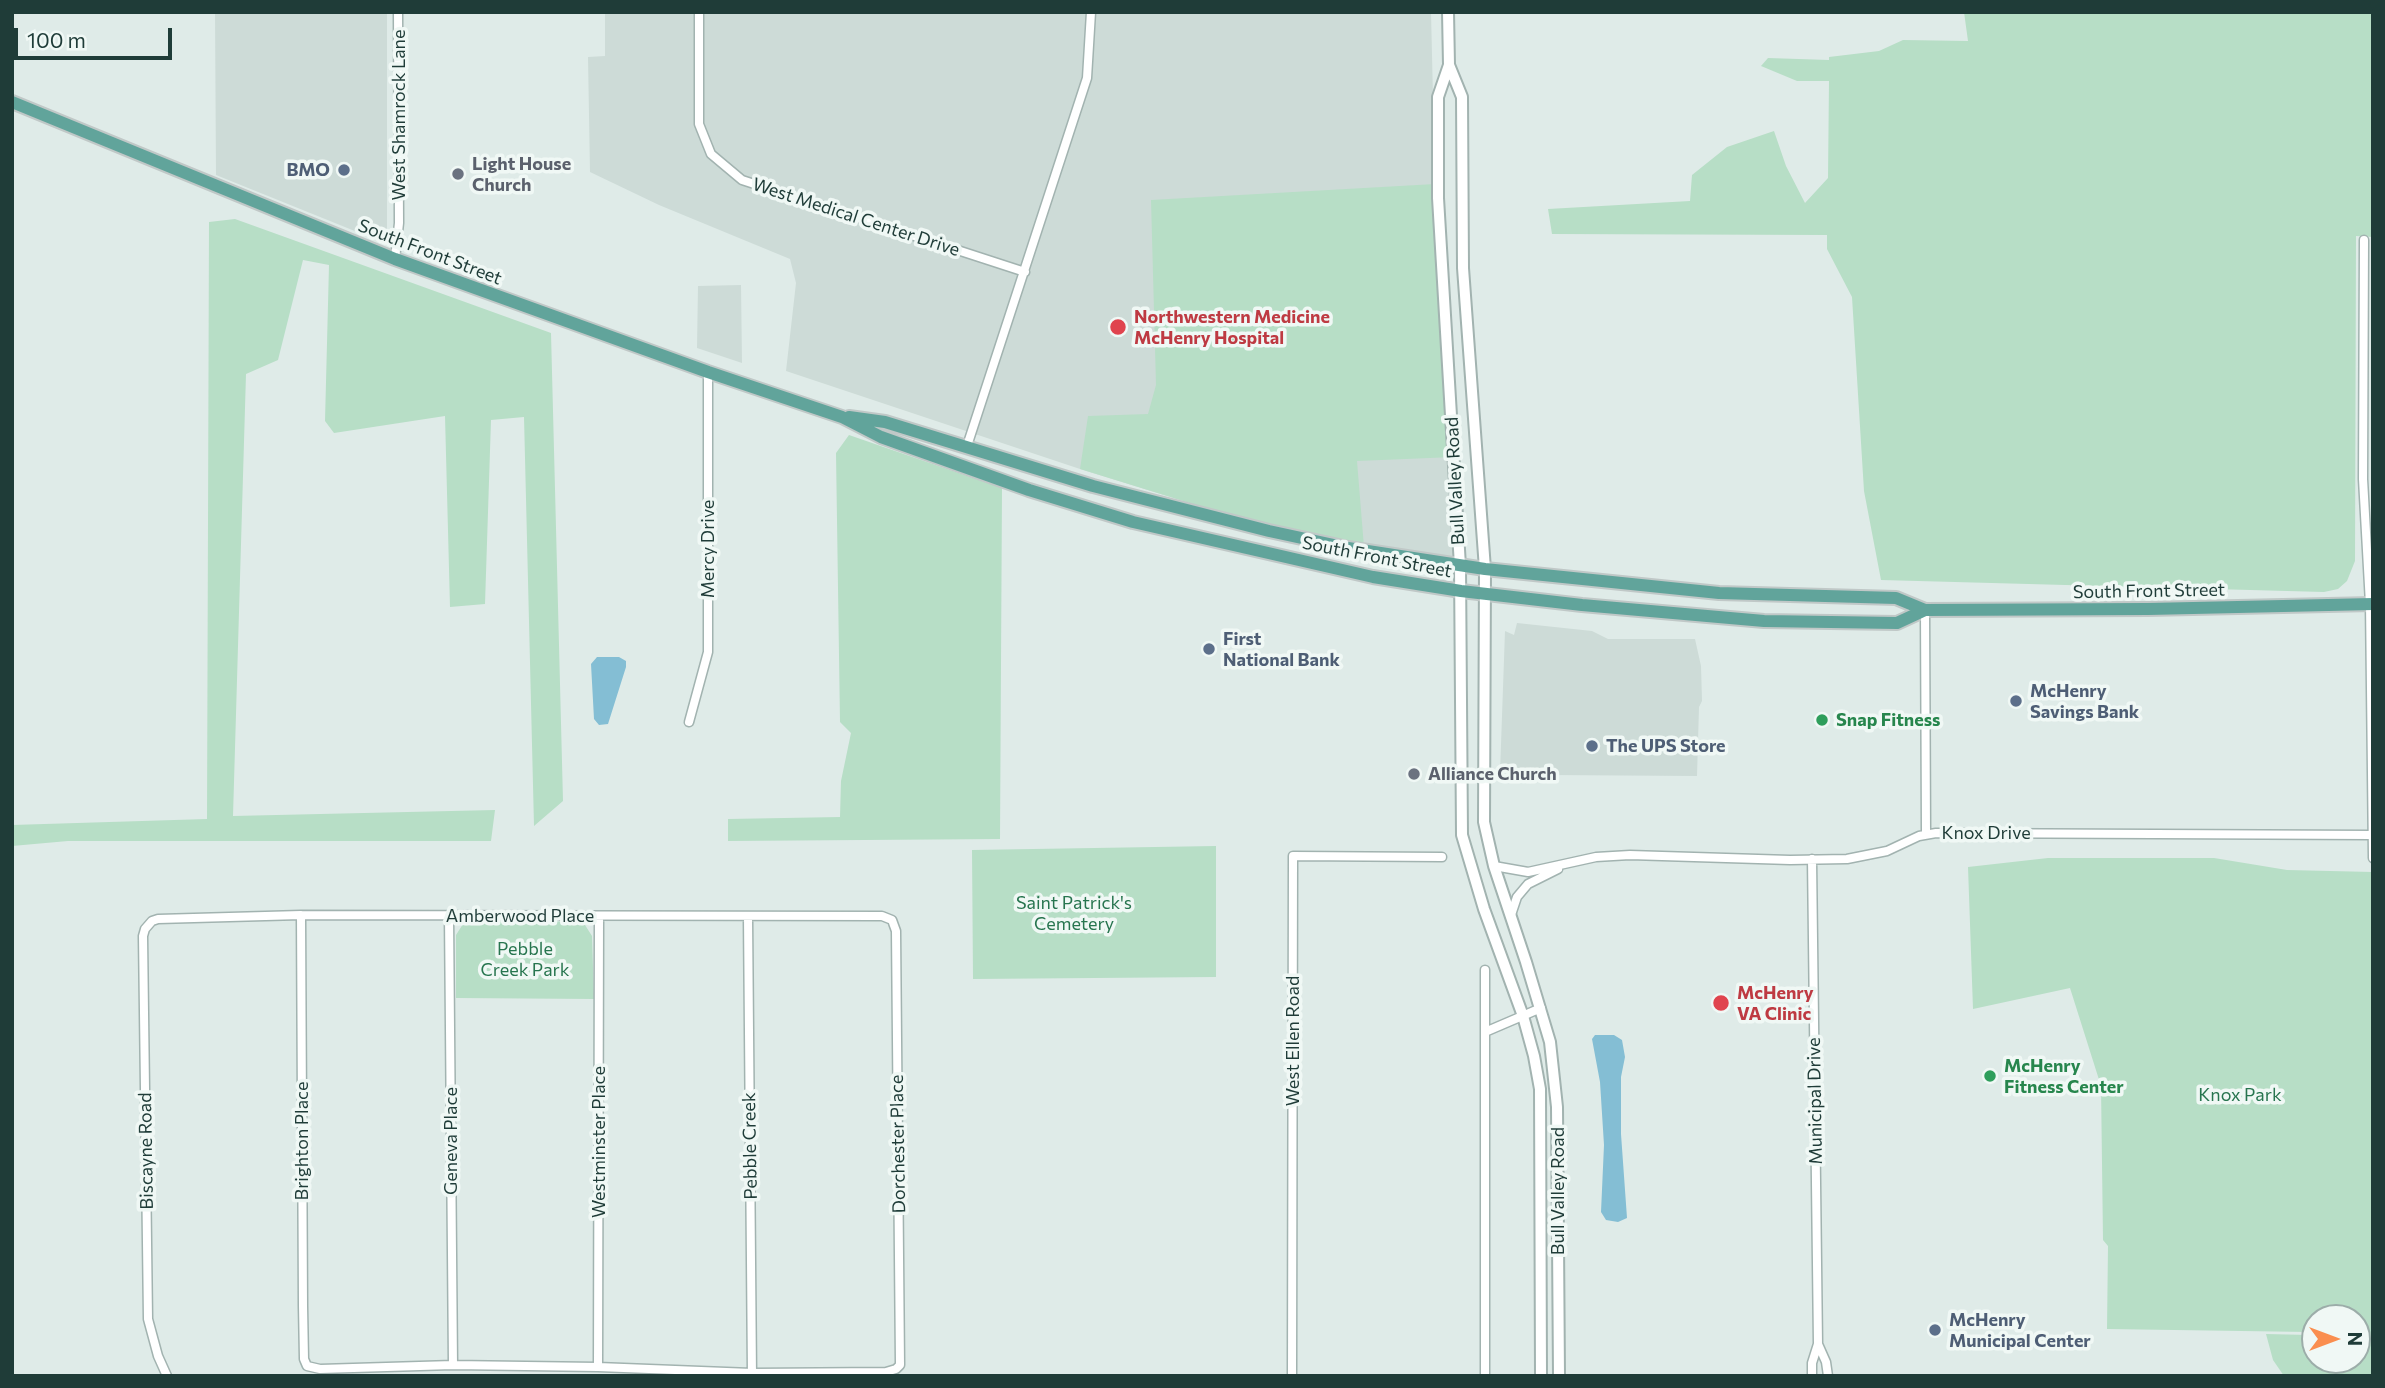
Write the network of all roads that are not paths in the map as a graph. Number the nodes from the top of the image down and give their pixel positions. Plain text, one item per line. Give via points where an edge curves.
1 (398, 12) edge
2 (699, 12) edge
3 (1091, 12) edge
4 (1448, 12) edge
5 (1449, 65) junction
6 (12, 102) edge
7 (2364, 240) dead end
8 (395, 259) junction
9 (1025, 272) junction
10 (708, 373) junction
11 (842, 416) junction
12 (967, 446) junction
13 (1460, 566) junction
14 (1485, 569) junction
15 (1461, 591) junction
16 (1486, 593) junction
17 (2371, 604) edge
18 (1925, 610) junction
19 (688, 722) dead end
20 (1926, 834) junction
21 (2372, 835) edge
22 (1441, 857) dead end
23 (2373, 858) edge
24 (1812, 859) junction
25 (1563, 865) junction
26 (1494, 866) junction
27 (301, 915) junction
28 (1511, 915) junction
29 (449, 916) junction
30 (599, 916) junction
31 (748, 917) junction
32 (892, 920) joint
33 (148, 924) joint
34 (1485, 970) dead end
35 (1541, 1008) junction
36 (1523, 1016) junction
37 (1485, 1032) junction
38 (1818, 1343) junction
39 (453, 1365) junction
40 (598, 1367) junction
41 (752, 1374) edge
42 (167, 1376) edge
43 (1292, 1376) edge
44 (1485, 1376) edge
45 (1541, 1376) edge
46 (1559, 1376) edge
47 (1812, 1376) edge
48 (1828, 1376) edge

1 - 8 street, West Shamrock Lane via 399,223
2 - 9 street, West Medical Center Drive via 699,124 711,154 742,180
3 - 9 street via 1087,78
4 - 5 street, Bull Valley Road
5 - 13 street, Bull Valley Road via 1438,97 1438,198
5 - 14 street, Bull Valley Road via 1462,97 1463,268
6 - 8 main road, South Front Street
7 - 17 street via 2363,479
8 - 10 main road, South Front Street
9 - 12 street
10 - 11 main road, South Front Street
10 - 19 street, Mercy Drive via 708,652
11 - 12 main road, South Front Street via 885,422
11 - 15 main road, South Front Street via 881,438 1133,522 1373,577
12 - 13 main road, South Front Street via 1093,486 1269,531
13 - 14 main road, South Front Street
13 - 15 street, Bull Valley Road
14 - 16 street, Bull Valley Road
14 - 18 main road, South Front Street via 1719,593 1896,598
15 - 16 main road, South Front Street
15 - 36 street, Bull Valley Road via 1462,835
16 - 18 main road, South Front Street via 1764,621 1897,622
16 - 26 street, Bull Valley Road via 1484,822
17 - 18 main road, South Front Street
17 - 21 street
18 - 20 street
20 - 21 street, Knox Drive
20 - 24 street, Knox Drive via 1872,855
21 - 23 street
22 - 43 street, West Ellen Road via 1293,856
24 - 25 street, Knox Drive via 1630,855
24 - 38 street, Municipal Drive
25 - 26 street, Knox Drive via 1521,872
25 - 28 street, Knox Drive via 1528,884
26 - 28 street, Bull Valley Road
27 - 29 street, Amberwood Place
27 - 33 street, Amberwood Place via 158,919
27 - 39 street, Brighton Place via 304,1359 307,1366 320,1370
28 - 35 street, Bull Valley Road
29 - 30 street, Amberwood Place
29 - 39 street, Geneva Place
30 - 31 street, Amberwood Place
30 - 40 street, Westminster Place
31 - 32 street, Amberwood Place via 882,916
31 - 41 street, Pebble Creek
32 - 41 street, Dorchester Place via 896,931 901,1358 896,1368 886,1372
33 - 42 street, Biscayne Road via 143,936 148,1319
34 - 37 street
35 - 36 street
35 - 46 street, Bull Valley Road via 1557,1107
36 - 37 street
36 - 45 street, Bull Valley Road via 1539,1089
37 - 44 street
38 - 47 street, Municipal Drive
38 - 48 street, Municipal Drive
39 - 40 street
40 - 41 street

